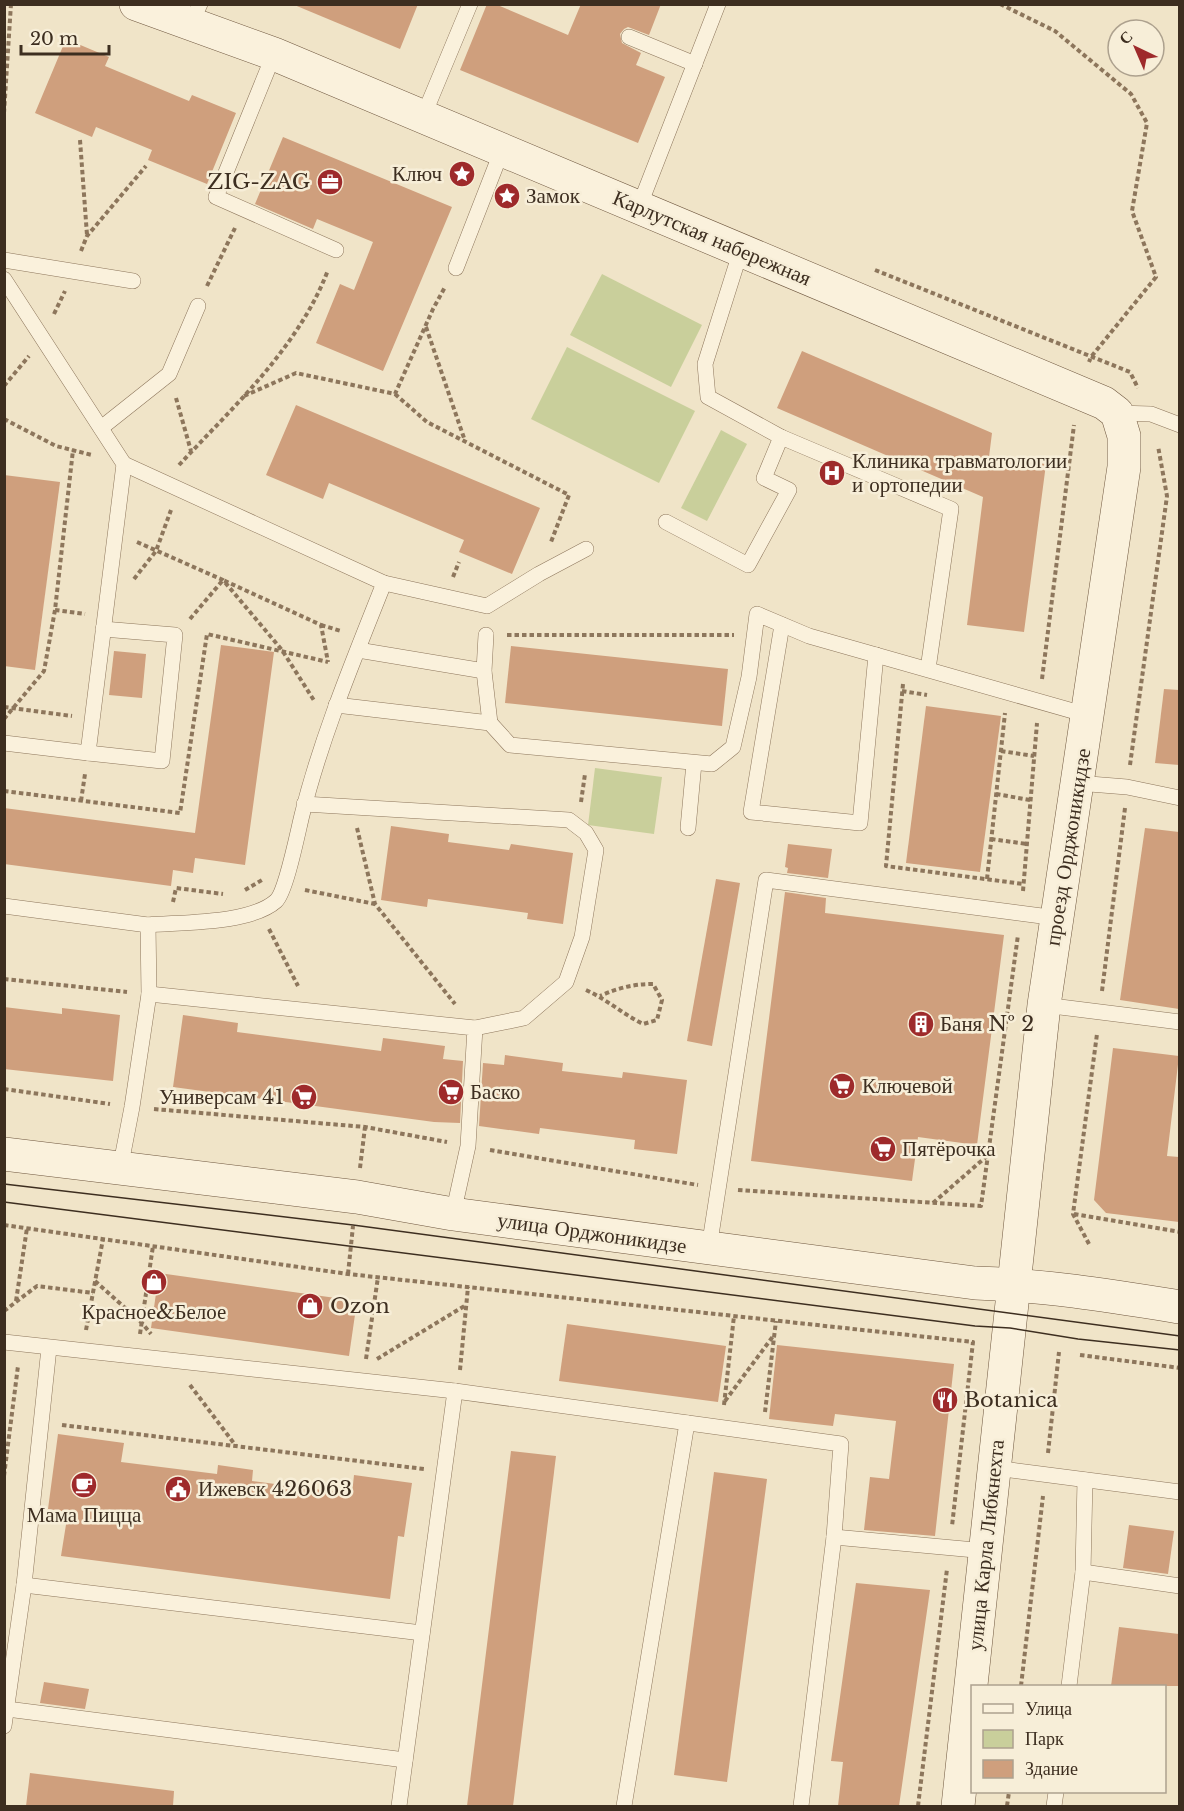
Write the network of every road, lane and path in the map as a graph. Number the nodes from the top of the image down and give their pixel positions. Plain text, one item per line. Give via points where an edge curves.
1 (11, 4) edge
2 (136, 4) edge
3 (470, 4) edge
4 (718, 4) edge
5 (1000, 4) edge
6 (195, 14) edge
7 (628, 37) dead end
8 (274, 54) junction
9 (695, 63) junction
10 (4, 113) edge
11 (423, 117) junction
12 (80, 140) dead end
13 (502, 150) junction
14 (639, 207) junction
15 (244, 210) junction
16 (87, 236) dead end
17 (336, 250) joint
18 (741, 250) junction
19 (4, 260) edge
20 (456, 268) joint
21 (4, 279) edge
22 (133, 281) dead end
23 (198, 306) joint
24 (425, 327) junction
25 (44, 338) junction
26 (169, 374) junction
27 (4, 386) edge
28 (1078, 392) junction
29 (395, 394) junction
30 (244, 396) junction
31 (1117, 412) junction
32 (4, 419) edge
33 (1179, 425) edge
34 (101, 428) junction
35 (781, 437) junction
36 (465, 441) junction
37 (73, 450) junction
38 (192, 452) junction
39 (124, 464) junction
40 (164, 481) junction
41 (179, 490) junction
42 (666, 522) dead end
43 (115, 532) junction
44 (586, 549) dead end
45 (156, 550) junction
46 (539, 573) junction
47 (223, 580) junction
48 (384, 583) junction
49 (55, 610) junction
50 (104, 623) junction
51 (782, 625) junction
52 (175, 635) junction
53 (486, 635) joint
54 (738, 635) dead end
55 (358, 650) junction
56 (876, 655) junction
57 (904, 663) junction
58 (928, 669) junction
59 (484, 671) junction
60 (1008, 692) junction
61 (1039, 701) junction
62 (336, 705) junction
63 (4, 707) edge
64 (12, 708) junction
65 (1087, 715) junction
66 (92, 718) junction
67 (4, 719) edge
68 (490, 723) junction
69 (329, 726) junction
70 (4, 743) edge
71 (1001, 751) junction
72 (88, 753) junction
73 (588, 753) junction
74 (1034, 756) junction
75 (693, 763) junction
76 (1077, 783) junction
77 (996, 794) junction
78 (1179, 798) edge
79 (1030, 800) junction
80 (304, 804) junction
81 (352, 807) junction
82 (578, 826) junction
83 (687, 828) dead end
84 (992, 839) junction
85 (1027, 844) junction
86 (987, 879) junction
87 (1023, 884) junction
88 (284, 885) junction
89 (249, 887) junction
90 (241, 892) dead end
91 (230, 893) dead end
92 (375, 904) junction
93 (4, 906) edge
94 (173, 906) dead end
95 (261, 912) junction
96 (1021, 913) junction
97 (1057, 918) junction
98 (148, 925) junction
99 (4, 979) edge
100 (566, 982) junction
101 (149, 994) junction
102 (600, 996) junction
103 (1044, 1005) junction
104 (310, 1012) junction
105 (1179, 1022) edge
106 (475, 1028) junction
107 (4, 1154) edge
108 (988, 1156) junction
109 (120, 1169) junction
110 (933, 1203) dead end
111 (981, 1206) dead end
112 (453, 1214) junction
113 (4, 1225) edge
114 (27, 1228) junction
115 (1179, 1233) edge
116 (103, 1239) junction
117 (1089, 1244) dead end
118 (153, 1246) junction
119 (709, 1248) junction
120 (378, 1277) junction
121 (1014, 1284) junction
122 (468, 1287) junction
123 (93, 1293) junction
124 (16, 1302) junction
125 (466, 1305) junction
126 (1179, 1307) edge
127 (4, 1311) edge
128 (734, 1316) junction
129 (776, 1321) junction
130 (774, 1334) junction
131 (4, 1342) edge
132 (49, 1348) junction
133 (83, 1350) junction
134 (1059, 1352) dead end
135 (19, 1355) dead end
136 (1080, 1355) dead end
137 (137, 1356) junction
138 (1179, 1368) edge
139 (456, 1391) junction
140 (724, 1402) junction
141 (42, 1423) junction
142 (687, 1423) junction
143 (11, 1424) junction
144 (721, 1428) junction
145 (763, 1434) junction
146 (995, 1468) junction
147 (444, 1472) junction
148 (1046, 1475) junction
149 (4, 1476) edge
150 (1085, 1480) junction
151 (1179, 1492) edge
152 (834, 1537) junction
153 (950, 1548) junction
154 (986, 1551) junction
155 (1083, 1572) junction
156 (24, 1585) junction
157 (1179, 1586) edge
158 (422, 1633) junction
159 (971, 1685) edge
160 (1021, 1685) edge
161 (1069, 1685) edge
162 (971, 1688) edge
163 (7, 1709) junction
164 (4, 1726) edge
165 (405, 1760) junction
166 (399, 1806) edge
167 (624, 1806) edge
168 (801, 1806) edge
169 (918, 1806) edge
170 (958, 1806) edge

1 - 10 path
2 - 6 main road, Карлутская набережная
3 - 11 lane
4 - 9 lane
5 - 28 path via 1055,31 1131,94 1147,123 1132,211 1156,277 1090,357
6 - 8 main road, Карлутская набережная
7 - 9 lane
8 - 11 main road, Карлутская набережная
8 - 15 lane via 216,197
9 - 14 lane
11 - 13 main road, Карлутская набережная
12 - 16 path
13 - 14 main road, Карлутская набережная
13 - 20 lane
14 - 18 main road, Карлутская набережная
15 - 17 lane
15 - 23 path
17 - 30 path via 325,280 293,337
18 - 28 main road, Карлутская набережная
18 - 35 lane via 705,364 708,397
19 - 22 lane
20 - 24 path
21 - 25 lane
23 - 26 lane
24 - 29 path
24 - 36 path
25 - 27 path
25 - 34 lane
26 - 34 lane
26 - 38 path
28 - 31 main road, Карлутская набережная
28 - 61 path
29 - 30 path via 296,373
29 - 36 path via 427,422
30 - 38 path
31 - 33 lane via 1151,414
31 - 65 main road, проезд Орджоникидзе via 1124,436 1124,467
32 - 37 path via 56,446
34 - 39 lane
35 - 42 lane via 764,478 789,490 748,565
35 - 58 lane via 951,509
36 - 46 path via 569,495
37 - 39 path
37 - 49 path
38 - 40 path
39 - 40 lane
39 - 43 lane
40 - 41 lane
41 - 45 path
41 - 48 lane
43 - 45 path
43 - 50 lane
44 - 46 lane
45 - 47 path
45 - 50 path
46 - 48 lane via 487,606
47 - 52 path
47 - 62 path via 321,625
47 - 69 path via 282,650
48 - 55 lane
49 - 50 path
49 - 64 path via 44,670
50 - 52 lane
50 - 66 lane
51 - 56 lane
51 - 56 lane via 751,812 860,823
51 - 75 lane via 757,614 749,677 733,747 712,764
52 - 72 lane via 162,761
53 - 54 path
53 - 59 lane
55 - 59 lane
55 - 62 lane
56 - 57 lane
57 - 58 lane
57 - 86 path via 886,866
58 - 60 lane
59 - 68 lane
60 - 61 lane
60 - 71 path
61 - 65 lane
61 - 74 path
62 - 68 lane
62 - 69 lane
63 - 64 path
64 - 66 path
64 - 67 path
65 - 76 main road, проезд Орджоникидзе
66 - 72 lane
68 - 73 lane via 510,745
69 - 80 lane
70 - 72 lane
71 - 74 path
71 - 77 path
73 - 75 lane
73 - 82 path
74 - 79 path
75 - 83 lane
76 - 78 lane via 1127,787
76 - 97 main road, проезд Орджоникидзе
77 - 79 path
77 - 84 path
79 - 85 path
80 - 81 lane
80 - 88 lane
81 - 82 lane via 569,820
81 - 92 path
82 - 100 lane via 596,850 582,937
84 - 85 path
84 - 86 path
85 - 87 path
86 - 87 path
87 - 96 path
88 - 89 path via 263,880
88 - 92 path
88 - 95 lane via 278,900
89 - 90 path
89 - 95 path
91 - 94 path via 219,895 176,888
92 - 106 path
93 - 98 lane
95 - 98 lane via 236,918
95 - 104 path
96 - 97 lane
96 - 108 path
96 - 119 lane via 766,880
97 - 103 main road, проезд Орджоникидзе
98 - 101 lane
99 - 101 path
100 - 102 path
100 - 106 lane via 524,1018
101 - 104 lane
101 - 109 lane
102 - 102 path via 643,1024 657,1020 662,1000 653,984 618,988
103 - 105 lane
103 - 121 main road, проезд Орджоникидзе
104 - 106 lane
106 - 112 lane via 468,1146
107 - 109 main road, улица Орджоникидзе
108 - 110 path
108 - 111 path
109 - 112 main road, улица Орджоникидзе via 357,1197
112 - 119 main road, улица Орджоникидзе
113 - 114 path
114 - 116 path
114 - 124 path
115 - 117 path via 1073,1214
116 - 118 path
116 - 123 path
118 - 120 path
118 - 137 path
119 - 121 main road, улица Орджоникидзе via 975,1283
120 - 122 path
120 - 125 path via 365,1366
121 - 126 main road, улица Орджоникидзе
121 - 146 main road, улица Карла Либкнехта
122 - 125 path
122 - 128 path
123 - 124 path via 38,1286
123 - 133 path
124 - 127 path
125 - 139 path
128 - 129 path
128 - 140 path
129 - 130 path
129 - 153 path via 973,1342
130 - 140 path
130 - 145 path
131 - 132 lane
132 - 133 lane
132 - 141 lane
133 - 137 lane
134 - 148 path
135 - 143 path
136 - 138 path
137 - 139 lane
139 - 142 lane
139 - 147 lane
140 - 144 path
141 - 143 path
141 - 147 path
141 - 156 lane
142 - 144 lane
142 - 167 lane
143 - 149 path
144 - 145 lane
145 - 152 lane via 841,1444
146 - 148 lane
146 - 154 main road, улица Карла Либкнехта
147 - 158 lane
148 - 150 lane
148 - 160 path
150 - 151 lane
150 - 155 lane
152 - 153 lane
152 - 168 lane
153 - 154 lane
153 - 169 path
154 - 159 main road, улица Карла Либкнехта
155 - 157 lane
155 - 161 lane
156 - 158 lane
156 - 163 lane
158 - 165 lane
162 - 170 main road, улица Карла Либкнехта
163 - 164 lane
163 - 165 lane
165 - 166 lane

